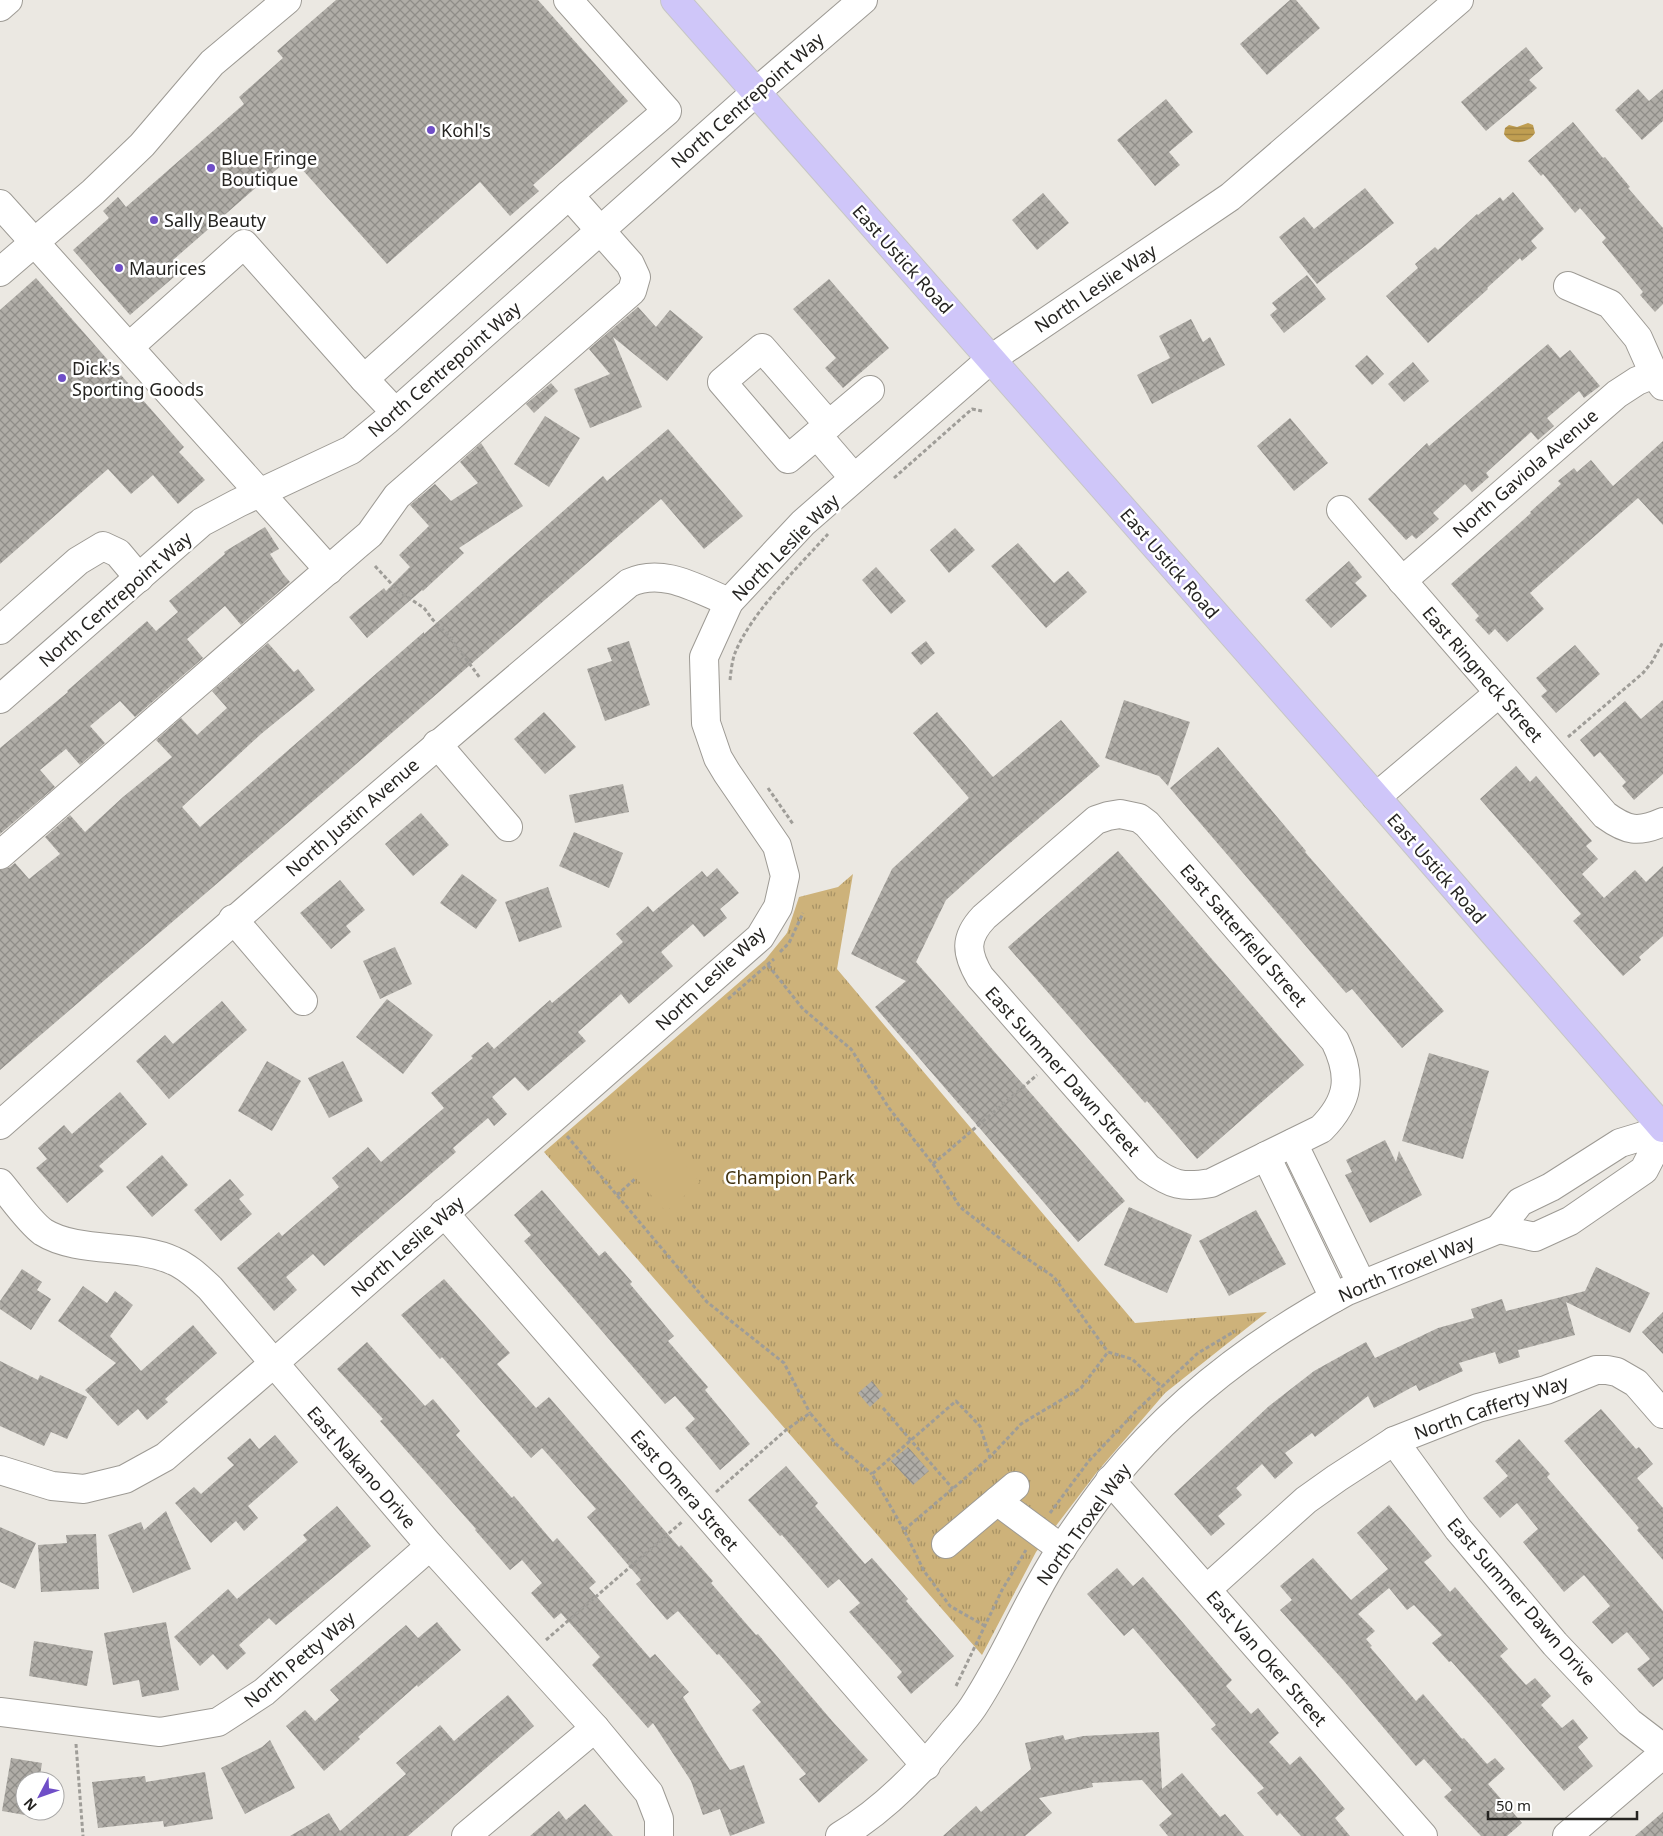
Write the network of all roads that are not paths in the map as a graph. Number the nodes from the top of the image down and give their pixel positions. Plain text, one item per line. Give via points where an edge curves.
1 (8, 0) edge
2 (287, 0) edge
3 (568, 0) edge
4 (675, 0) edge
5 (862, 0) edge
6 (1459, 0) edge
7 (0, 7) edge
8 (756, 92) junction
9 (569, 195) junction
10 (0, 204) edge
11 (599, 231) junction
12 (34, 242) junction
13 (0, 272) edge
14 (1568, 286) dead end
15 (129, 347) junction
16 (991, 359) junction
17 (364, 379) junction
18 (1659, 380) edge
19 (870, 390) dead end
20 (395, 412) junction
21 (854, 478) junction
22 (260, 493) junction
23 (1341, 510) dead end
24 (329, 570) junction
25 (139, 578) junction
26 (1402, 581) junction
27 (729, 602) junction
28 (0, 630) edge
29 (1499, 693) junction
30 (0, 700) edge
31 (437, 744) junction
32 (1376, 797) junction
33 (1663, 822) edge
34 (508, 827) dead end
35 (0, 855) edge
36 (233, 919) junction
37 (969, 945) joint
38 (303, 1001) dead end
39 (0, 1124) edge
40 (1663, 1130) edge
41 (1293, 1143) junction
42 (1266, 1156) junction
43 (0, 1183) edge
44 (444, 1213) junction
45 (1499, 1229) junction
46 (1362, 1285) junction
47 (1334, 1298) junction
48 (274, 1364) junction
49 (1663, 1414) edge
50 (1394, 1441) junction
51 (0, 1470) edge
52 (1110, 1480) junction
53 (946, 1544) dead end
54 (430, 1546) junction
55 (1062, 1549) junction
56 (1207, 1589) junction
57 (0, 1712) edge
58 (595, 1728) junction
59 (1663, 1748) edge
60 (1663, 1754) edge
61 (926, 1766) junction
62 (466, 1836) edge
63 (659, 1836) edge
64 (840, 1836) edge
65 (1422, 1836) edge
66 (1567, 1836) edge

1 - 7 street
2 - 12 street via 212,63 142,145
3 - 9 street via 667,111
4 - 8 main road, East Ustick Road
5 - 8 street, North Centrepoint Way
6 - 16 street, North Leslie Way via 1230,196
8 - 11 street, North Centrepoint Way
8 - 16 main road, East Ustick Road
9 - 11 street
9 - 17 street
10 - 12 street
11 - 20 street, North Centrepoint Way
11 - 24 street via 633,270 636,277 632,291 397,496 370,534
12 - 13 street
12 - 15 street
14 - 18 street via 1610,304 1638,338
15 - 17 street via 244,244
15 - 22 street
16 - 21 street, North Leslie Way
16 - 32 main road, East Ustick Road
17 - 20 street
18 - 26 street, North Gaviola Avenue via 1637,381 1617,394
19 - 21 street via 823,430
20 - 22 street, North Centrepoint Way via 351,450
21 - 27 street, North Leslie Way via 803,523
22 - 24 street
22 - 25 street, North Centrepoint Way via 202,522
23 - 26 street, East Ringneck Street
24 - 35 street
25 - 28 street via 118,553 102,546 78,561
25 - 30 street, North Centrepoint Way
26 - 29 street, East Ringneck Street
27 - 31 street, North Justin Avenue via 671,578 653,576 629,583
27 - 44 street, North Leslie Way via 704,657 706,724 726,773 777,846 785,876 778,907 760,937
29 - 32 street
29 - 33 street, East Ringneck Street via 1605,815 1632,829 1648,829
31 - 34 street
31 - 36 street, North Justin Avenue
32 - 40 main road, East Ustick Road
36 - 38 street
36 - 39 street, North Justin Avenue
37 - 41 street, East Satterfield Street via 978,924 1096,820 1120,814 1140,818 1335,1041 1347,1077 1342,1101 1321,1129
37 - 42 street, East Summer Dawn Street via 971,962 980,977 1148,1168 1174,1184 1192,1187 1211,1183
40 - 45 street, North Troxel Way via 1620,1143 1551,1187 1520,1202
40 - 45 street via 1644,1170 1570,1221 1534,1236
41 - 42 street
41 - 46 street
42 - 47 street
43 - 48 street, East Nakano Drive via 34,1224 52,1236 69,1242 145,1252 174,1261 192,1272 210,1288
44 - 48 street, North Leslie Way
44 - 61 street, East Omera Street
45 - 46 street, North Troxel Way
46 - 47 street, North Troxel Way
47 - 52 street, North Troxel Way via 1277,1331 1220,1372 1145,1442
48 - 51 street, North Leslie Way via 165,1457 125,1479 84,1489 52,1486
48 - 54 street, East Nakano Drive
49 - 50 street, North Cafferty Way via 1636,1383 1617,1372 1596,1370 1546,1390 1478,1408
50 - 56 street, North Cafferty Way via 1306,1500
50 - 59 street, East Summer Dawn Drive via 1458,1529 1555,1644 1629,1722
52 - 55 street, North Troxel Way
52 - 56 street, East Van Oker Street
53 - 55 street via 1006,1493
54 - 57 street, North Petty Way via 264,1692 218,1722 160,1732
54 - 58 street, East Nakano Drive
55 - 61 street, North Troxel Way via 1033,1595 973,1707
56 - 65 street, East Van Oker Street
58 - 62 street
58 - 63 street, East Nakano Drive via 648,1793 658,1819
60 - 66 street
61 - 64 street, North Troxel Way via 879,1809

